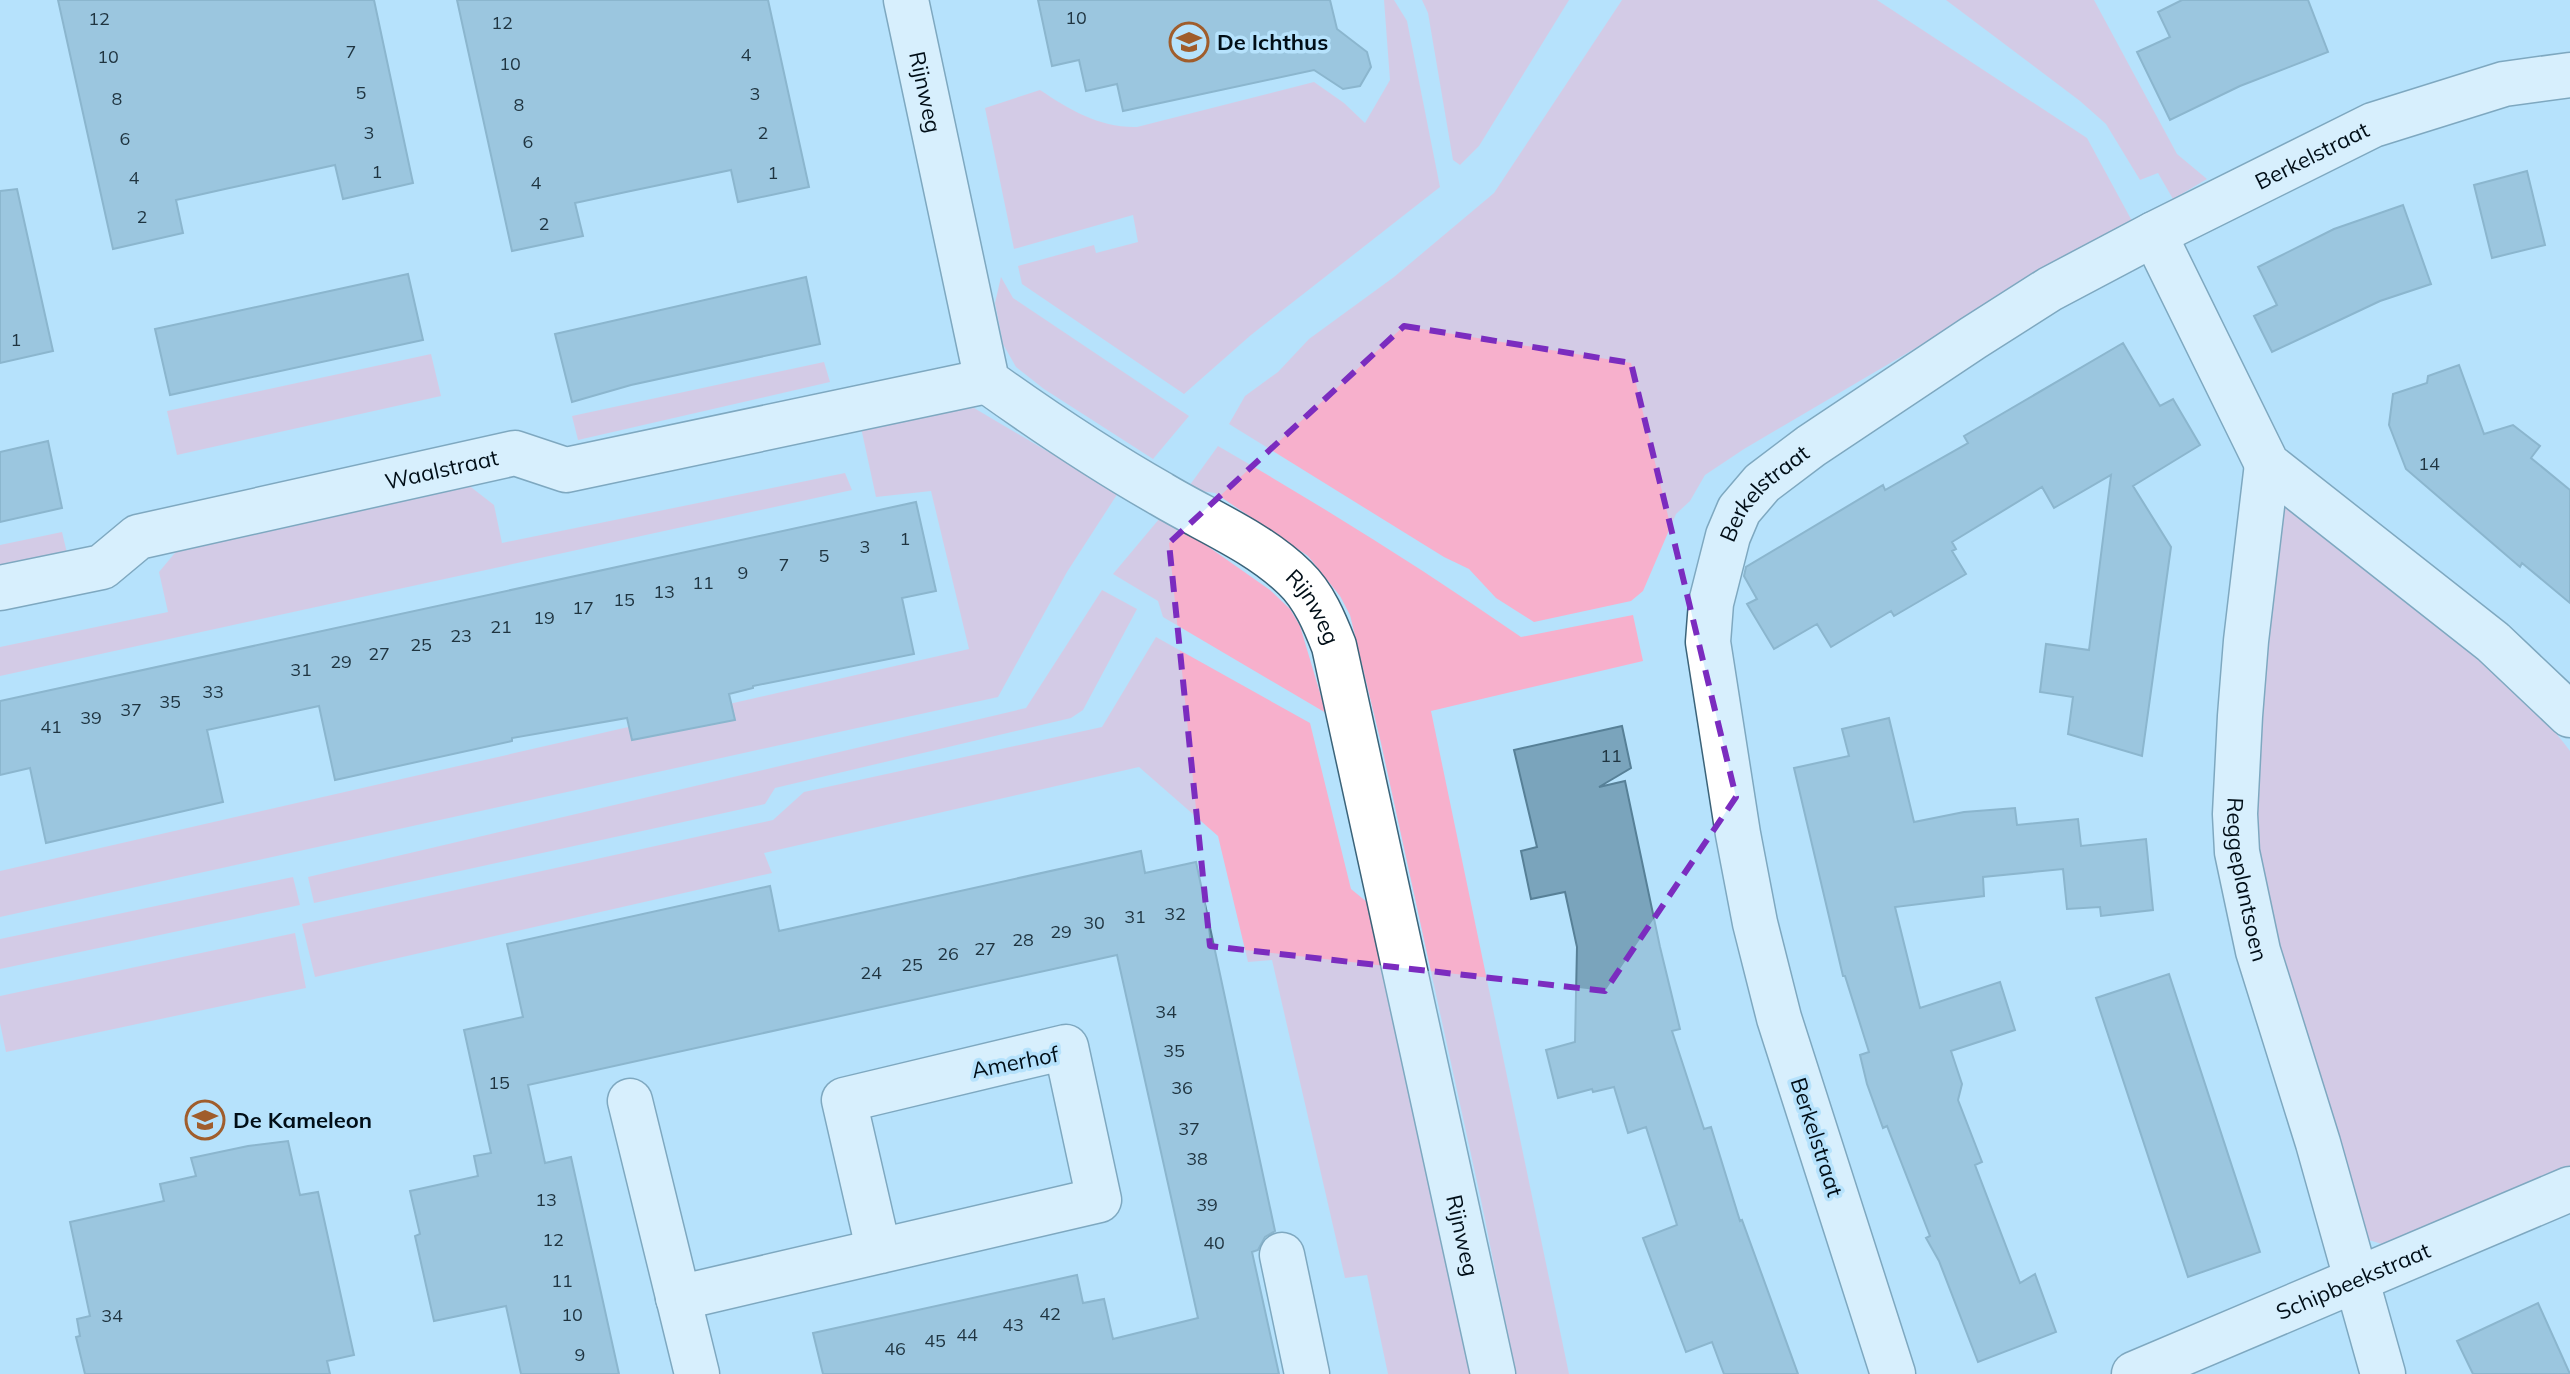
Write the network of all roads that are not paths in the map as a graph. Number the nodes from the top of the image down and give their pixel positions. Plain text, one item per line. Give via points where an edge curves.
1 (906, 0) edge
2 (2570, 75) edge
3 (2154, 234) junction
4 (987, 381) junction
5 (2267, 464) junction
6 (0, 588) edge
7 (2570, 715) edge
8 (630, 1101) dead end
9 (2570, 1189) edge
10 (881, 1251) junction
11 (1282, 1255) dead end
12 (2356, 1282) junction
13 (678, 1298) junction
14 (697, 1374) edge
15 (1307, 1374) edge
16 (1493, 1374) edge
17 (1893, 1374) edge
18 (2134, 1374) edge
19 (2383, 1374) edge

1 - 4 street, Rijnweg
2 - 3 street, Berkelstraat via 2504,84 2373,125
3 - 5 street
3 - 17 street, Berkelstraat via 2050,289 1762,483 1739,510 1711,603 1708,642 1755,923 1779,1018
4 - 6 street, Waalstraat via 566,470 515,453 138,537 102,567
4 - 16 street, Rijnweg via 1154,491 1281,565 1298,580 1325,624
5 - 7 street via 2493,642
5 - 12 street, Reggeplantsoen via 2240,716 2237,852 2258,951
8 - 13 street
9 - 12 street, Schipbeekstraat
10 - 10 street, Amerhof via 1099,1200 1066,1047 844,1100
10 - 13 street, Amerhof
11 - 15 street
12 - 18 street, Schipbeekstraat
12 - 19 street, Reggeplantsoen
13 - 14 street

